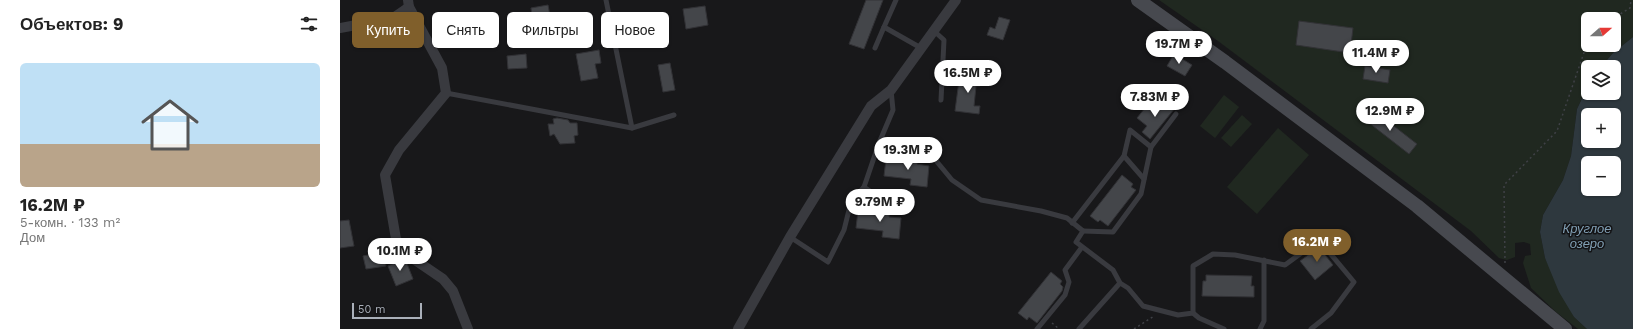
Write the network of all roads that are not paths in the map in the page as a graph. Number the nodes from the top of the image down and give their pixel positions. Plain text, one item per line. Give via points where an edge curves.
1 (606, 0) edge
2 (896, 0) edge
3 (956, 0) edge
4 (1138, 0) edge
5 (409, 4) edge
6 (884, 27) junction
7 (340, 28) edge
8 (934, 32) junction
9 (875, 48) dead end
10 (921, 48) junction
11 (891, 90) junction
12 (446, 93) junction
13 (941, 100) dead end
14 (1176, 114) dead end
15 (674, 115) dead end
16 (632, 128) junction
17 (879, 143) junction
18 (1151, 147) junction
19 (1124, 156) junction
20 (1144, 179) junction
21 (864, 186) junction
22 (899, 212) dead end
23 (1072, 223) junction
24 (1084, 231) junction
25 (790, 237) junction
26 (1082, 247) junction
27 (1264, 260) junction
28 (1120, 283) junction
29 (1193, 313) junction
30 (468, 329) edge
31 (738, 329) edge
32 (1037, 329) edge
33 (1079, 329) edge
34 (1224, 329) edge
35 (1260, 329) edge
36 (1311, 329) edge
37 (1565, 329) edge

1 - 16 lane
2 - 6 lane
3 - 8 street
4 - 37 main road via 1417,206
5 - 7 street via 393,18
5 - 12 street via 442,68
6 - 9 lane
6 - 10 lane
8 - 10 street
8 - 13 lane via 944,40
10 - 11 street
11 - 17 lane via 893,110
11 - 25 street via 871,106
12 - 16 lane
12 - 30 street via 399,150 385,175 396,239 404,253 443,279 453,291
14 - 18 lane
15 - 16 lane
17 - 21 lane
17 - 23 lane via 928,151 952,180 981,200 1041,211 1067,218
18 - 19 lane via 1130,130
18 - 20 lane
19 - 20 lane
19 - 23 lane
20 - 24 lane via 1142,194 1113,232
21 - 22 lane via 876,195 900,196
21 - 25 lane via 851,202 844,230 828,262
23 - 24 lane
24 - 26 lane via 1076,242
25 - 31 street
26 - 28 lane via 1113,270
26 - 32 lane via 1065,270 1069,282 1065,295
27 - 29 lane via 1213,254 1193,266
27 - 35 lane via 1264,321
27 - 36 lane via 1285,264 1319,240 1354,282 1331,313
28 - 29 lane via 1128,288 1143,306 1178,315
28 - 33 lane
29 - 34 lane

